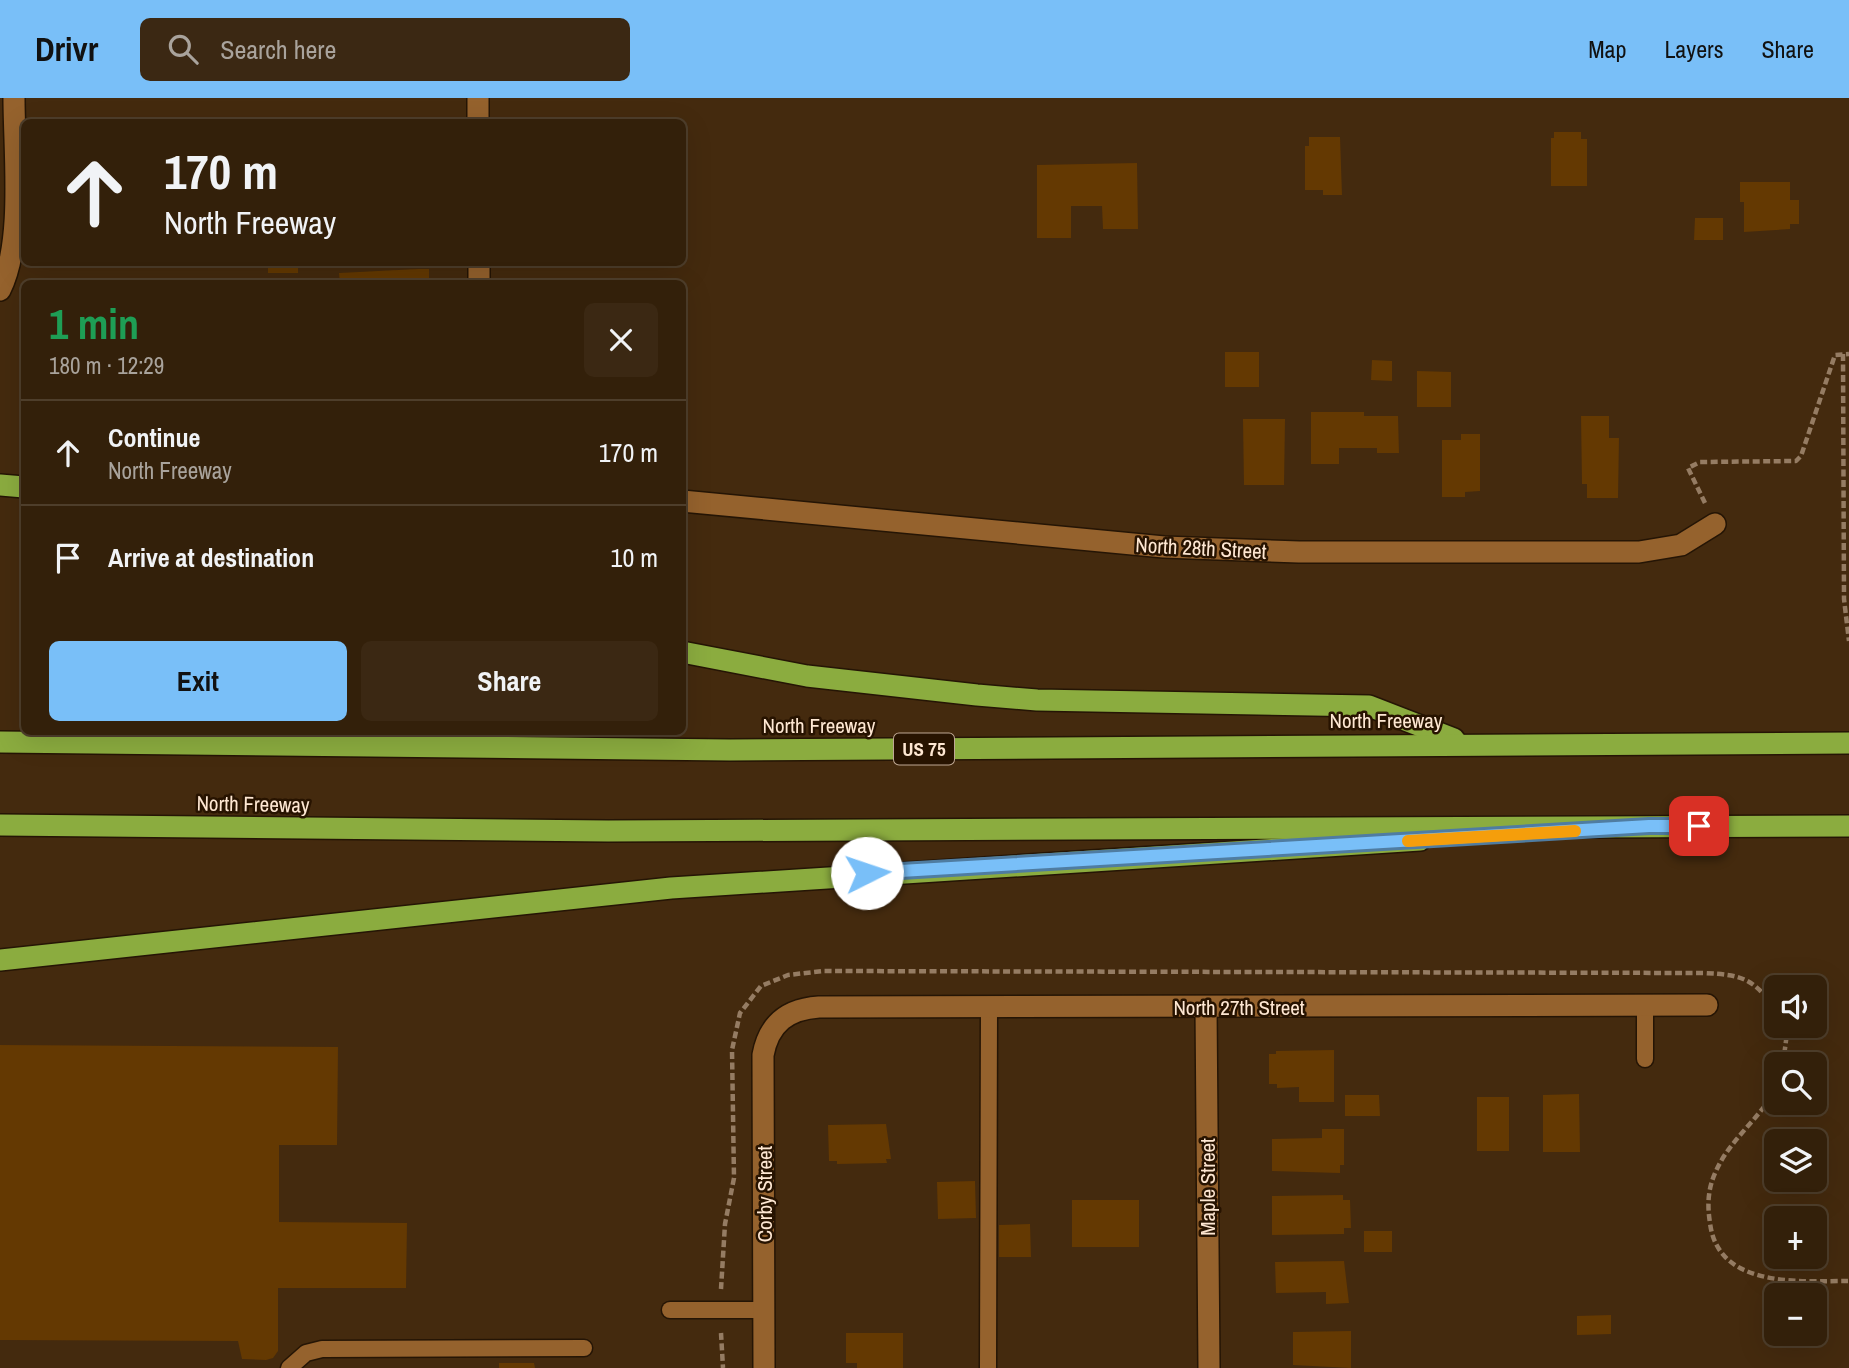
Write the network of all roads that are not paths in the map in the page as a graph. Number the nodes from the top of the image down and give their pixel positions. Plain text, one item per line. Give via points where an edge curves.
1 (14, 98) edge
2 (478, 98) edge
3 (478, 119) edge
4 (0, 290) edge
5 (0, 485) edge
6 (21, 487) edge
7 (686, 501) edge
8 (1715, 524) road end
9 (686, 653) edge
10 (0, 742) edge
11 (1849, 743) edge
12 (1466, 744) junction
13 (0, 825) edge
14 (1649, 826) junction
15 (1849, 826) edge
16 (0, 960) edge
17 (1645, 1005) junction
18 (1707, 1005) dead end
19 (989, 1007) junction
20 (1206, 1007) junction
21 (776, 1023) joint
22 (1645, 1059) dead end
23 (670, 1310) dead end
24 (764, 1310) junction
25 (584, 1348) dead end
26 (289, 1368) edge
27 (764, 1368) edge
28 (988, 1368) edge
29 (1209, 1368) edge

1 - 4 street via 14,240
2 - 3 street
5 - 6 highway
7 - 8 street, North 28th Street via 1245,551 1639,552 1681,545
9 - 12 highway via 807,676 954,693 1370,706
10 - 12 highway, North Freeway / US 75 via 702,750
11 - 12 highway, North Freeway / US 75
13 - 14 highway, North Freeway via 595,831
14 - 15 highway, North Freeway
14 - 16 highway via 671,888
17 - 18 street, North 27th Street
17 - 20 street, North 27th Street
17 - 22 lane
19 - 20 street, North 27th Street
19 - 21 street, North 27th Street via 809,1007 792,1011
19 - 28 lane
20 - 29 street, Maple Street
21 - 24 street, Corby Street via 763,1055
23 - 24 lane
24 - 27 street, Corby Street
25 - 26 lane via 322,1349 306,1353

